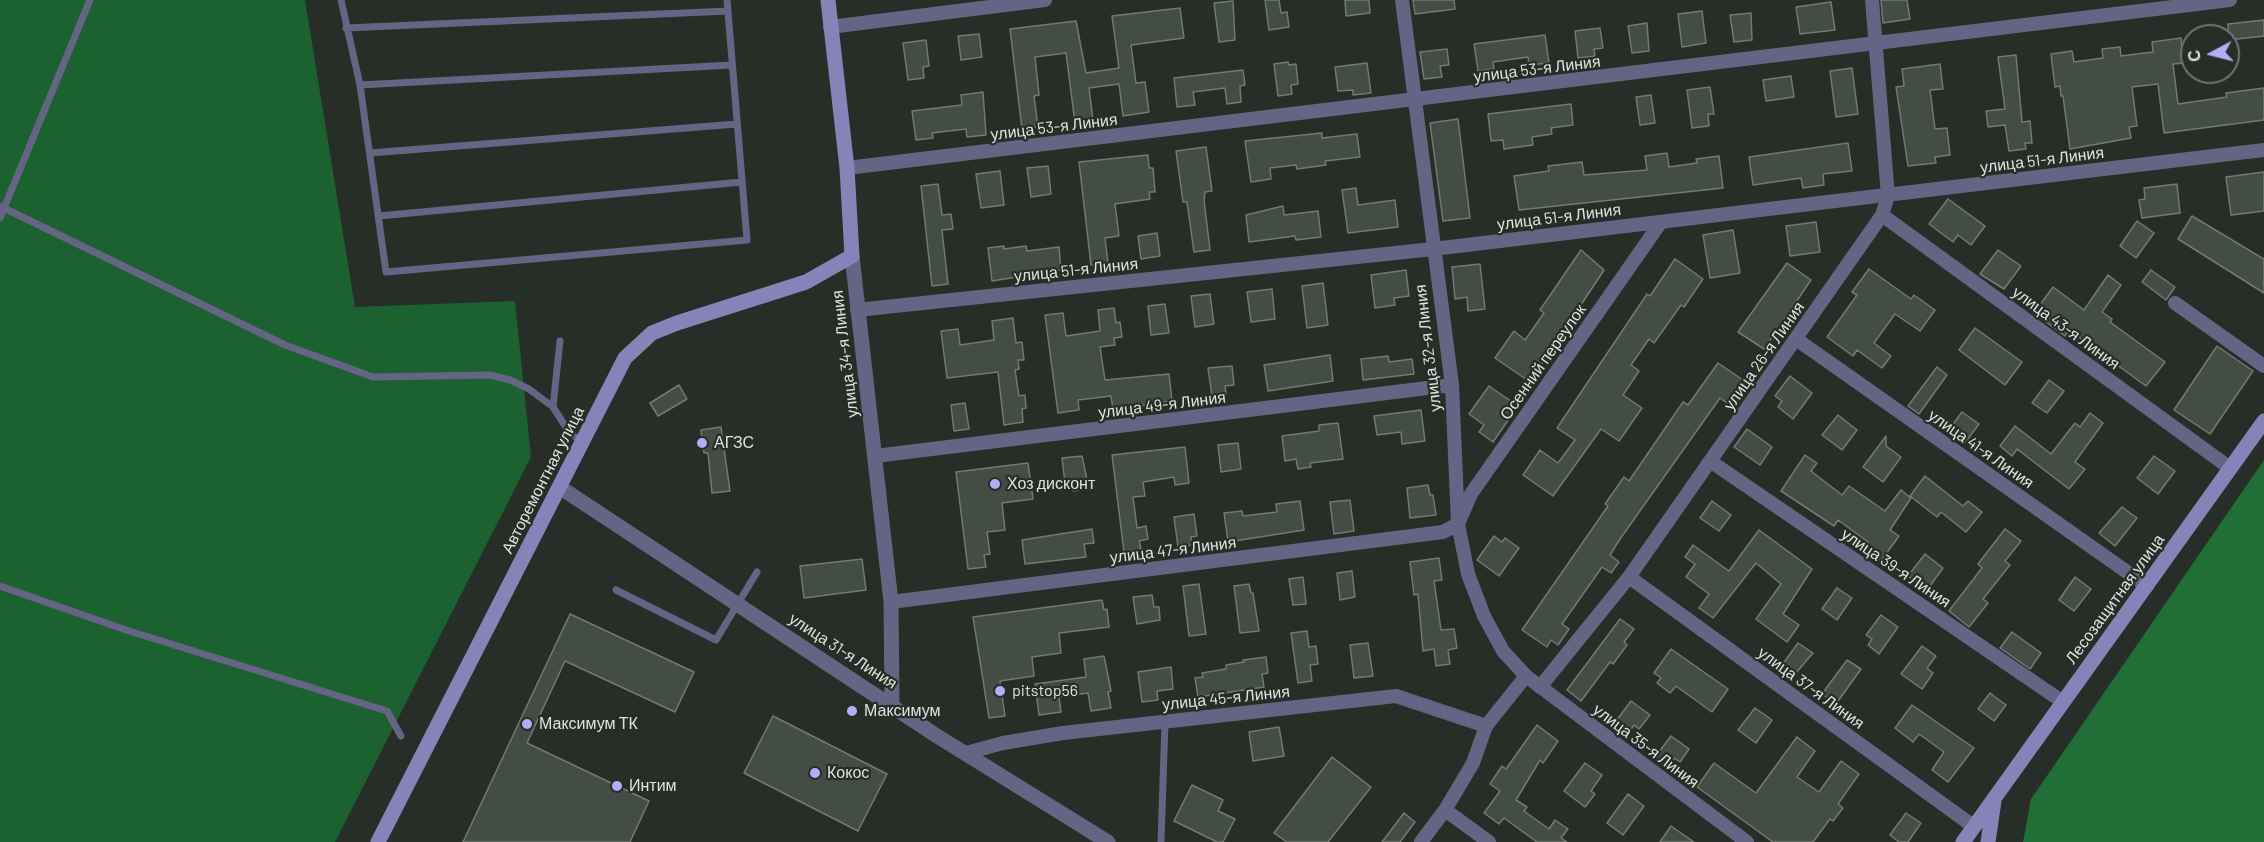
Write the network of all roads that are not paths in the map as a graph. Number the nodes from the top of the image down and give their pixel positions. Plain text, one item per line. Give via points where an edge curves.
1 (90, 0) edge
2 (341, 0) edge
3 (727, 0) edge
4 (828, 0) edge
5 (1045, 0) edge
6 (1402, 0) edge
7 (1872, 0) edge
8 (2230, 0) edge
9 (728, 11) junction
10 (830, 27) junction
11 (346, 28) junction
12 (1877, 44) junction
13 (732, 64) junction
14 (360, 85) junction
15 (1415, 100) junction
16 (737, 124) junction
17 (2264, 150) edge
18 (370, 153) junction
19 (847, 168) junction
20 (742, 182) junction
21 (1888, 196) junction
22 (2, 207) edge
23 (1882, 215) junction
24 (379, 216) junction
25 (0, 218) edge
26 (1662, 222) junction
27 (1433, 249) junction
28 (852, 256) junction
29 (2175, 303) dead end
30 (857, 310) junction
31 (1796, 339) junction
32 (560, 341) dead end
33 (2264, 366) edge
34 (1452, 386) junction
35 (554, 407) junction
36 (2264, 421) edge
37 (583, 443) junction
38 (875, 456) junction
39 (1710, 461) junction
40 (2230, 468) junction
41 (561, 488) junction
42 (1458, 524) junction
43 (757, 572) dead end
44 (1629, 577) junction
45 (0, 586) edge
46 (2146, 586) junction
47 (616, 590) dead end
48 (891, 602) junction
49 (739, 605) junction
50 (1526, 676) junction
51 (1540, 687) junction
52 (2063, 702) junction
53 (892, 704) junction
54 (1165, 721) junction
55 (1486, 726) junction
56 (401, 736) dead end
57 (966, 753) junction
58 (1994, 798) junction
59 (1445, 810) junction
60 (1973, 826) junction
61 (378, 842) edge
62 (1108, 842) edge
63 (1161, 842) edge
64 (1421, 842) edge
65 (1489, 842) edge
66 (1747, 842) edge
67 (1963, 842) edge
68 (1988, 842) edge

1 - 22 lane
2 - 11 lane
3 - 9 lane
4 - 10 main road, улица 34-я Линия
5 - 10 street
6 - 15 street, улица 32-я Линия
7 - 12 street, улица 26-я Линия
8 - 12 street, улица 53-я Линия
9 - 11 lane
9 - 13 lane
10 - 19 main road, улица 34-я Линия
11 - 14 lane
12 - 15 street, улица 53-я Линия
12 - 21 street, улица 26-я Линия
13 - 14 lane
13 - 16 lane
14 - 18 lane
15 - 19 street, улица 53-я Линия
15 - 27 street, улица 32-я Линия
16 - 18 lane
16 - 20 lane
17 - 21 street, улица 51-я Линия
18 - 24 lane
19 - 28 main road, улица 34-я Линия
20 - 24 lane
20 - 24 lane via 747,240 386,272
21 - 23 street, улица 26-я Линия
21 - 26 street, улица 51-я Линия
22 - 25 lane
22 - 35 lane via 285,345 373,377 490,375 529,389
23 - 31 street, улица 26-я Линия
23 - 40 street, улица 43-я Линия
26 - 27 street, улица 51-я Линия
26 - 42 street, Осенний переулок via 1471,494
27 - 30 street, улица 51-я Линия
27 - 34 street, улица 32-я Линия
28 - 30 street, улица 34-я Линия
28 - 37 main road, Авторемонтная улица via 806,282 652,333 626,358
29 - 33 street
30 - 38 street, улица 34-я Линия
31 - 39 street, улица 26-я Линия
31 - 46 street, улица 41-я Линия
32 - 35 lane
34 - 38 street, улица 49-я Линия
34 - 42 street, улица 32-я Линия
35 - 37 lane via 569,432
36 - 40 main road, Лесозащитная улица
37 - 41 main road, Авторемонтная улица
38 - 48 street, улица 34-я Линия
39 - 44 street, улица 26-я Линия
39 - 52 street, улица 39-я Линия
40 - 46 main road, Лесозащитная улица
41 - 49 street, улица 31-я Линия
41 - 61 main road, Авторемонтная улица
42 - 48 street, улица 47-я Линия via 1443,532
42 - 50 street, улица 32-я Линия via 1467,574 1484,616 1503,651
43 - 49 lane
44 - 51 street, улица 26-я Линия
44 - 60 street, улица 37-я Линия
45 - 56 lane via 126,630 387,711
46 - 52 main road, Лесозащитная улица
47 - 49 lane via 716,640
48 - 53 street, улица 34-я Линия
49 - 53 street, улица 31-я Линия
50 - 51 street, улица 35-я Линия
50 - 55 street
51 - 66 street, улица 35-я Линия
52 - 58 main road, Лесозащитная улица
53 - 57 street, улица 31-я Линия
54 - 55 street, улица 45-я Линия via 1396,696
54 - 57 street, улица 45-я Линия via 1003,743
54 - 63 lane
55 - 59 street via 1473,763
57 - 62 street, улица 31-я Линия
58 - 60 main road, Лесозащитная улица
58 - 68 main road, Лесозащитная улица
59 - 64 street
59 - 65 street
60 - 67 main road, Лесозащитная улица

